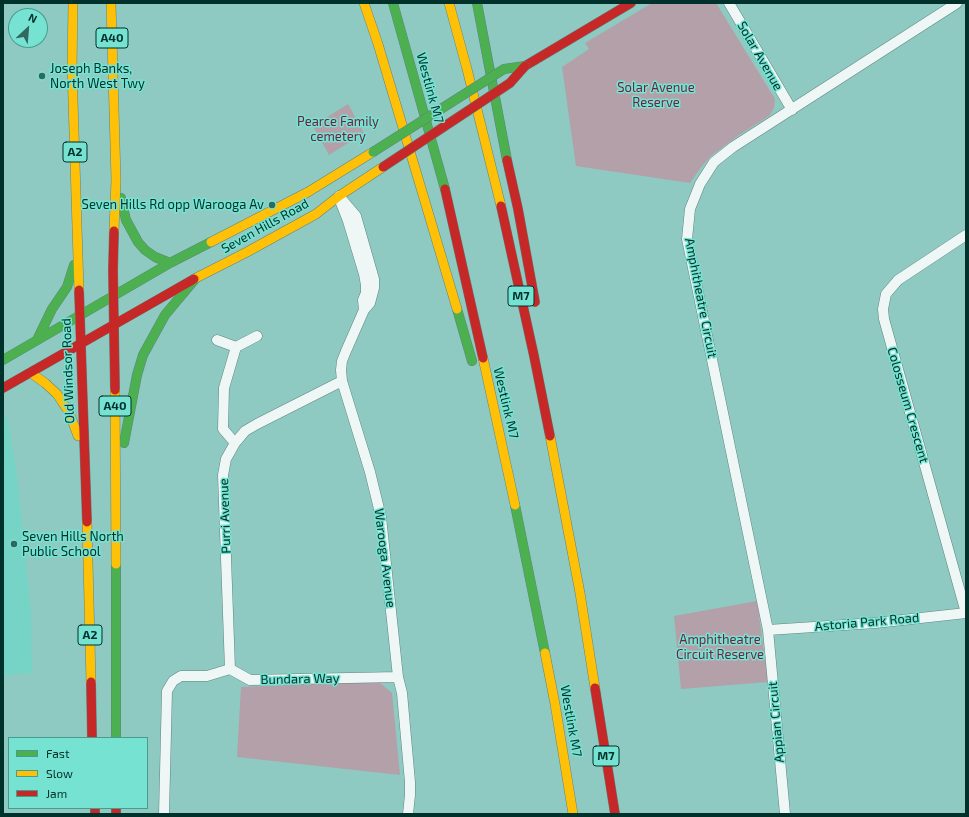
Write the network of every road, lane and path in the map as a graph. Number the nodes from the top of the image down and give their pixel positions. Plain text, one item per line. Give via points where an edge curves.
1 (73, 3) edge
2 (111, 3) edge
3 (364, 3) edge
4 (393, 3) edge
5 (449, 3) edge
6 (477, 3) edge
7 (631, 3) edge
8 (729, 3) edge
9 (957, 3) edge
10 (524, 66) junction
11 (792, 110) junction
12 (360, 160) junction
13 (116, 180) junction
14 (308, 192) junction
15 (339, 196) junction
16 (966, 235) edge
17 (78, 236) junction
18 (170, 263) junction
19 (196, 278) junction
20 (114, 296) junction
21 (537, 310) dead end
22 (79, 316) junction
23 (114, 325) junction
24 (257, 336) dead end
25 (37, 340) junction
26 (217, 340) dead end
27 (80, 345) junction
28 (236, 347) junction
29 (3, 360) edge
30 (473, 367) dead end
31 (31, 373) junction
32 (342, 381) junction
33 (3, 388) edge
34 (483, 404) dead end
35 (501, 438) junction
36 (235, 443) junction
37 (85, 452) junction
38 (562, 452) dead end
39 (116, 487) junction
40 (580, 593) junction
41 (966, 613) edge
42 (768, 630) junction
43 (230, 668) junction
44 (398, 677) junction
45 (92, 737) edge
46 (116, 737) edge
47 (164, 814) edge
48 (408, 814) edge
49 (573, 814) edge
50 (615, 814) edge
51 (784, 814) edge

1 - 17 main road, Old Windsor Road / A2 via 72,68
2 - 13 main road, A40
3 - 30 main road via 440,249
4 - 35 main road, Westlink M7 via 447,197
5 - 40 main road, M7 via 502,212 529,333
6 - 21 main road
7 - 10 main road, Seven Hills Road
8 - 11 street, Solar Avenue
9 - 11 street, Amphitheatre Circuit
10 - 12 main road, Seven Hills Road, bridge via 504,69
10 - 15 main road, Seven Hills Road, bridge via 510,83
11 - 42 street, Amphitheatre Circuit via 714,162 700,184 690,209 687,239
12 - 14 main road, Seven Hills Road
12 - 15 main road via 341,186
13 - 18 main road via 126,220 132,232 145,250 154,257
13 - 20 main road, A40
14 - 15 main road
14 - 18 main road, Seven Hills Road
15 - 19 main road, Seven Hills Road via 316,214
15 - 32 street, Warooga Avenue via 366,285 364,310 342,361
16 - 41 street, Colosseum Crescent via 898,280 886,294 882,309
17 - 22 main road, Old Windsor Road / A2
17 - 25 main road via 71,275
18 - 20 main road, Seven Hills Road
19 - 23 main road, Seven Hills Road
19 - 39 main road via 165,315 143,355 132,398
20 - 22 main road, Seven Hills Road
20 - 23 main road, A40
22 - 25 main road, Seven Hills Road
22 - 27 main road, Old Windsor Road / A2
23 - 27 main road, Seven Hills Road
23 - 39 main road, A40
24 - 28 street
25 - 29 main road, Seven Hills Road
26 - 28 street
27 - 31 main road, Seven Hills Road
27 - 37 main road, Old Windsor Road / A2
28 - 36 street via 224,388 224,429
31 - 33 main road, Seven Hills Road
31 - 37 main road via 57,394 70,412
32 - 36 street, Purri Avenue via 257,424 245,431
32 - 44 street, Warooga Avenue via 381,516
34 - 35 main road via 488,418
35 - 49 main road, Westlink M7 via 555,704
36 - 43 street, Purri Avenue via 226,459 223,475
37 - 45 main road, Old Windsor Road / A2
38 - 40 main road via 571,499
39 - 46 main road, A40
40 - 50 main road, M7
41 - 42 street, Astoria Park Road
42 - 51 street, Appian Circuit
43 - 44 street, Bundara Way via 250,680
43 - 47 street via 207,676 181,676 173,680 167,691
44 - 48 street, Warooga Avenue via 402,692 410,782

